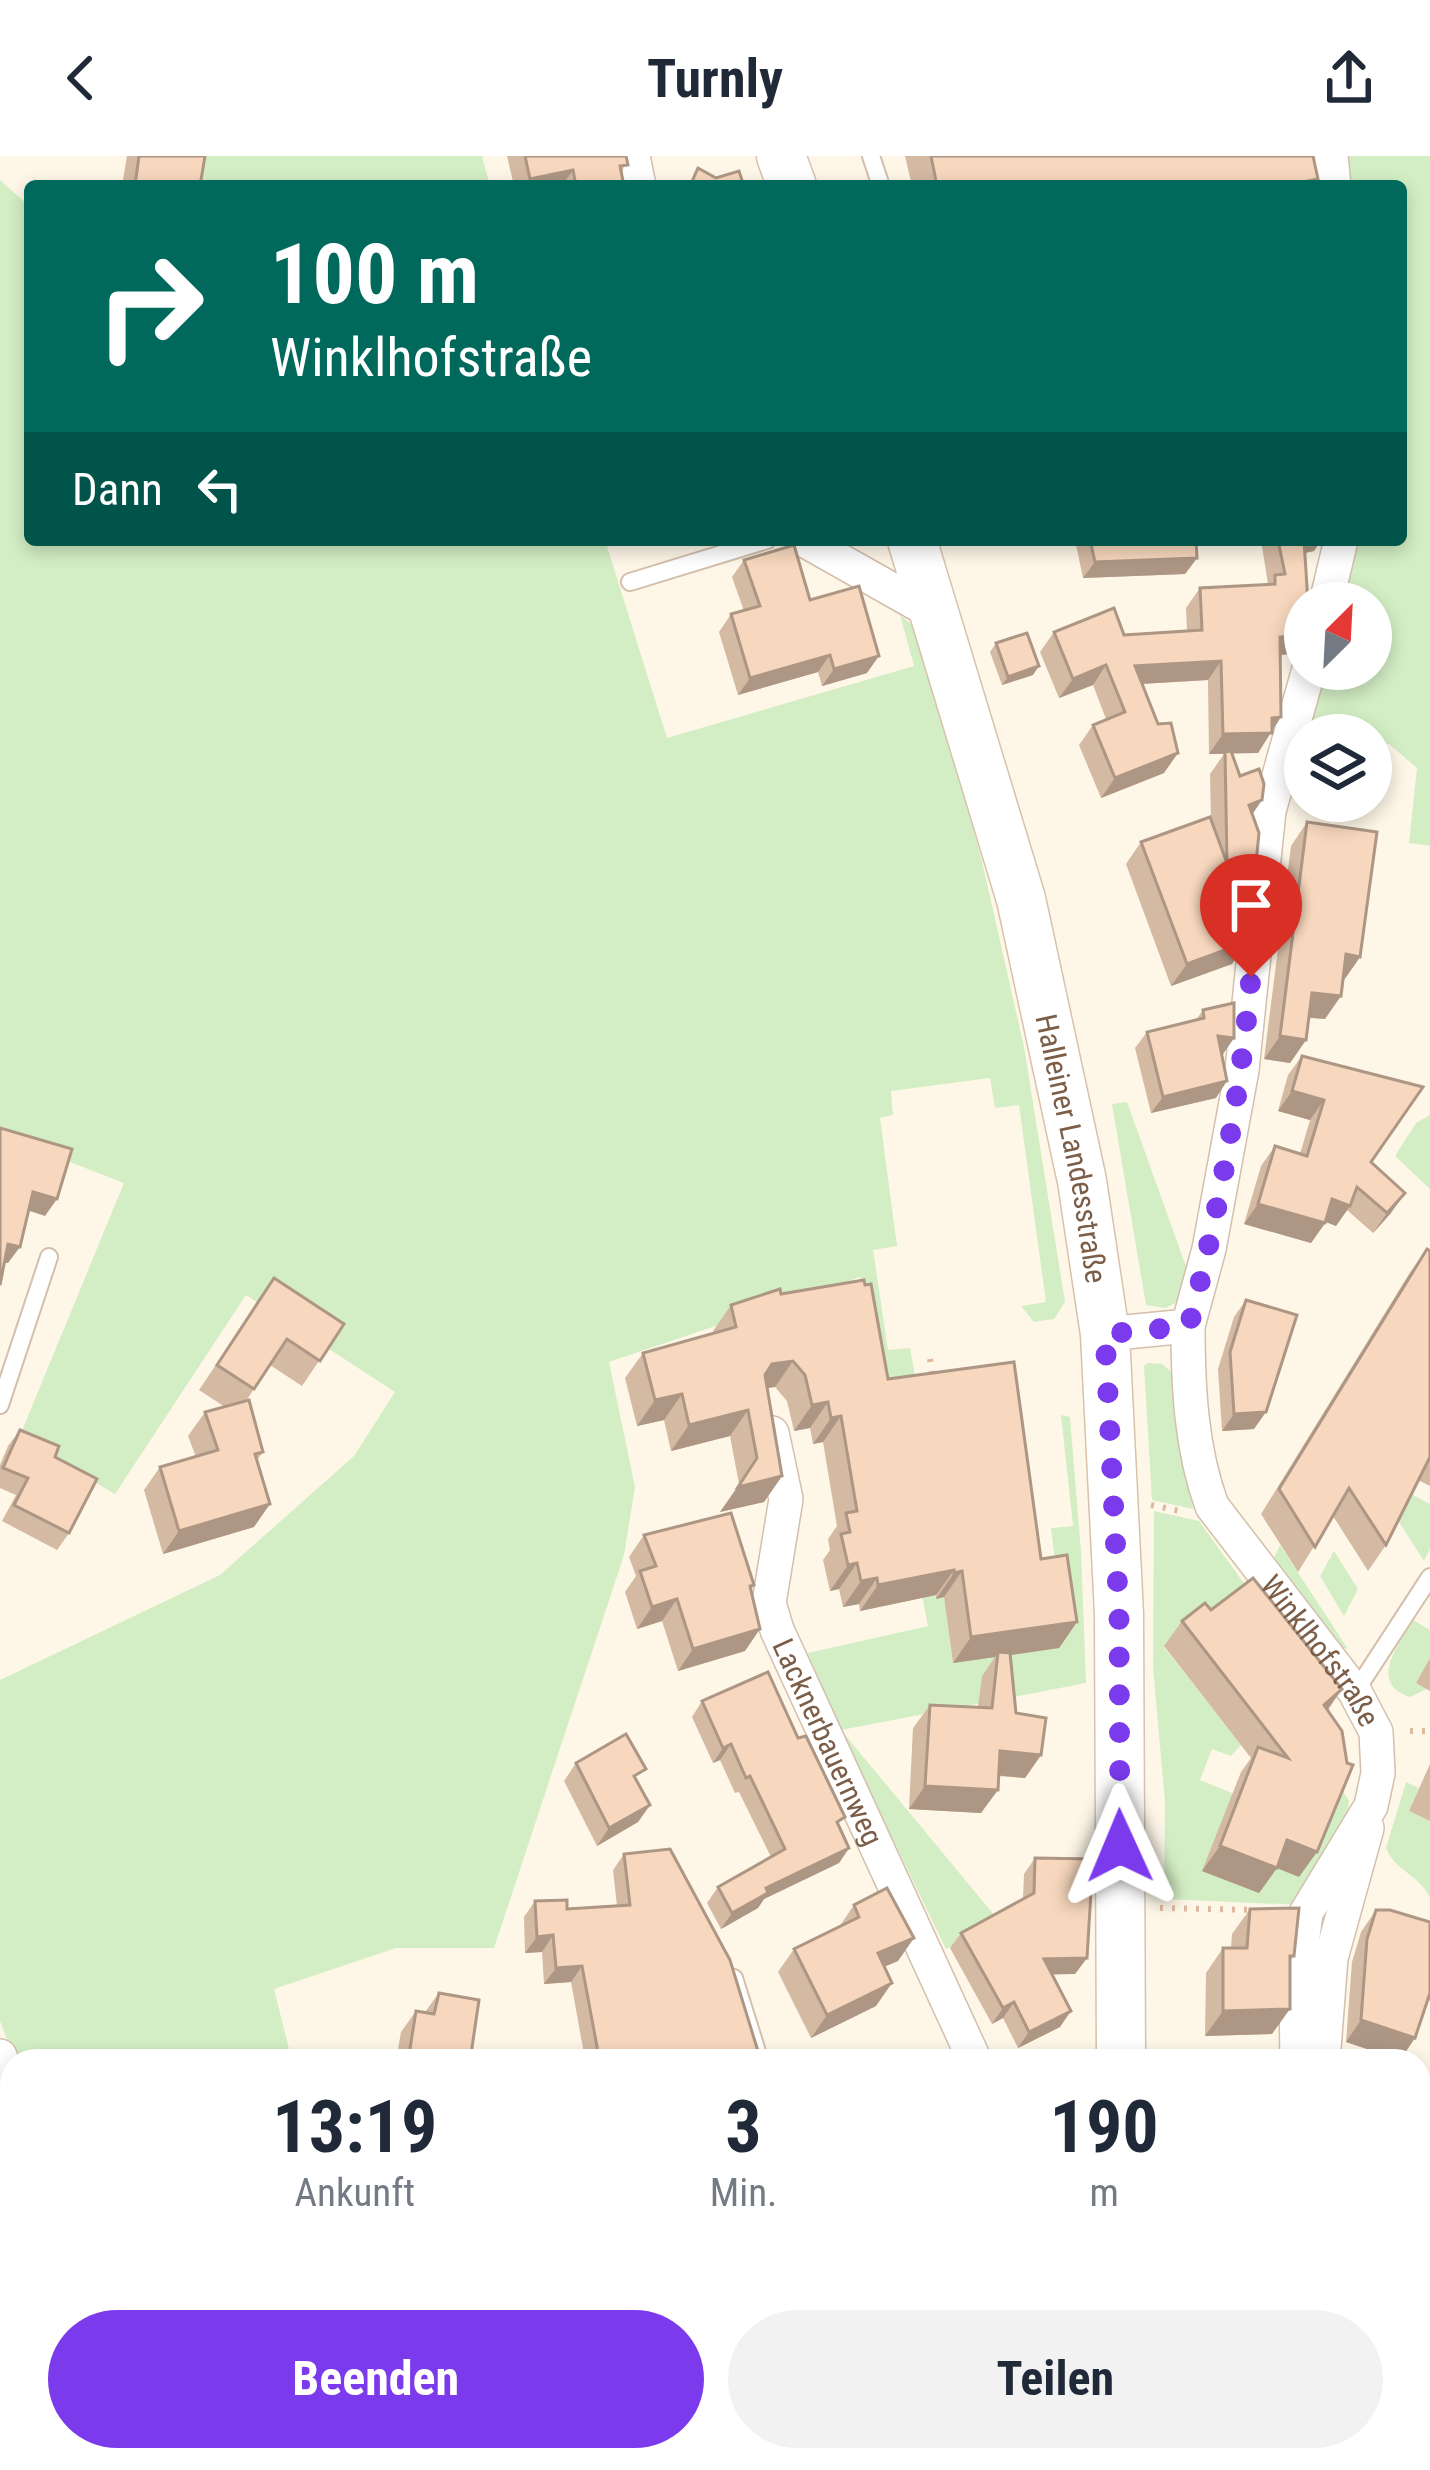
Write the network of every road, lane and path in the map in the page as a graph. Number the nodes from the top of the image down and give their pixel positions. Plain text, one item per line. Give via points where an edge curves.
1 (747, 546) edge
2 (815, 546) edge
3 (914, 546) edge
4 (1340, 546) edge
5 (630, 582) dead end
6 (1331, 582) edge
7 (935, 614) junction
8 (1303, 690) edge
9 (49, 1257) dead end
10 (1189, 1326) junction
11 (1105, 1334) junction
12 (930, 1359) dead end
13 (936, 1396) edge
14 (0, 1406) edge
15 (766, 1406) edge
16 (1430, 1577) edge
17 (1355, 1692) junction
18 (1371, 1806) junction
19 (1160, 1907) dead end
20 (1306, 1913) junction
21 (725, 1962) edge
22 (757, 2049) edge
23 (969, 2049) edge
24 (1120, 2049) edge
25 (1297, 2049) edge
26 (1324, 2049) edge

1 - 5 lane
2 - 7 street
3 - 7 main road, Halleiner Landesstraße
4 - 6 street
7 - 11 main road, Halleiner Landesstraße via 1022,898 1082,1181
8 - 10 street, Winklhofstraße via 1269,811 1242,1070
9 - 14 lane
10 - 11 street
10 - 17 street, Winklhofstraße via 1195,1437 1211,1506
11 - 24 main road, Halleiner Landesstraße via 1119,1614
12 - 13 path
15 - 23 street, Lacknerbauernweg via 786,1499 769,1603 777,1630
16 - 17 lane
17 - 18 street, Winklhofstraße via 1376,1732
18 - 20 street, Winklhofstraße
18 - 26 street via 1331,1958
19 - 20 path
20 - 25 street, Winklhofstraße
21 - 22 lane

